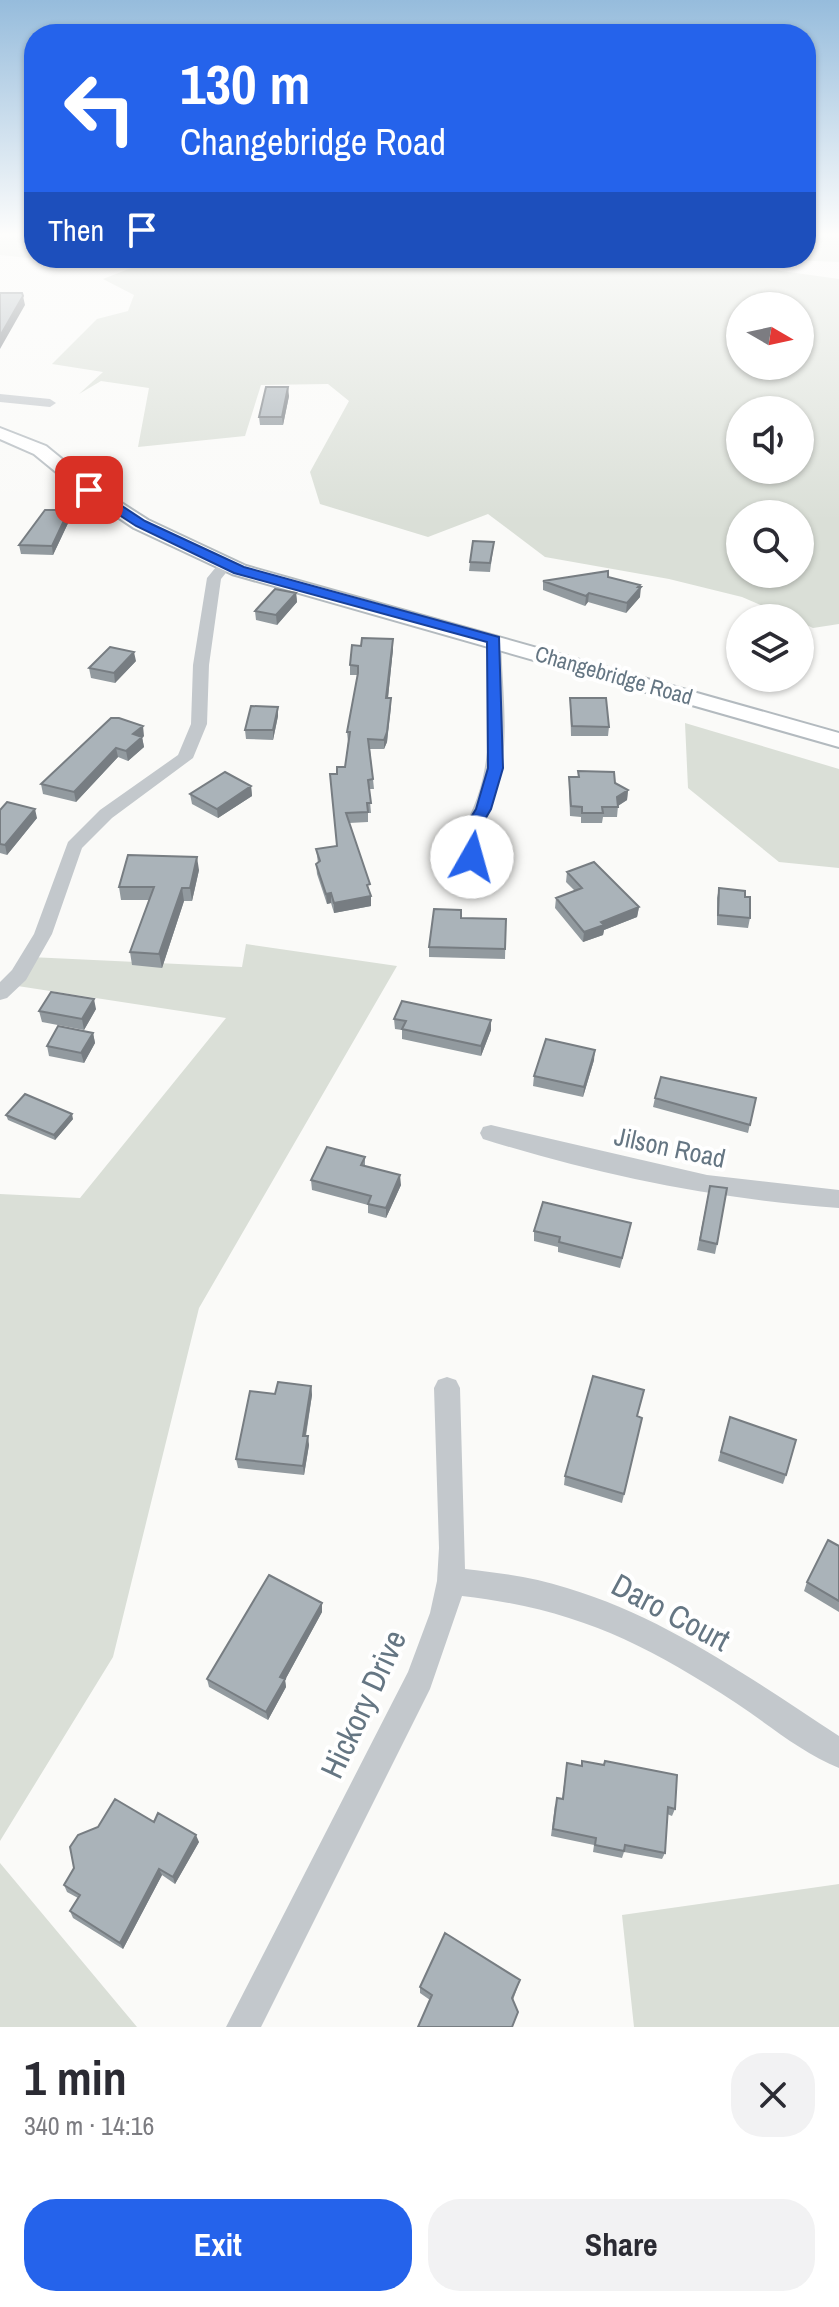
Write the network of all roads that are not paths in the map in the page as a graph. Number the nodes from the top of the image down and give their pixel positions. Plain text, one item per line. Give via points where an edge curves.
1 (0, 398) edge
2 (50, 403) dead end
3 (0, 433) edge
4 (226, 564) junction
5 (494, 640) junction
6 (839, 740) edge
7 (472, 857) dead end
8 (0, 993) edge
9 (491, 1133) dead end
10 (839, 1199) edge
11 (447, 1388) dead end
12 (451, 1581) junction
13 (839, 1753) edge
14 (243, 2027) edge

1 - 2 street
3 - 4 main road, Changebridge Road via 40,450 141,524
4 - 5 main road, Changebridge Road
4 - 8 street via 214,578 201,665 199,724 185,758 106,814 74,846 43,934 19,975
5 - 6 main road, Changebridge Road
5 - 7 street via 496,768 484,809 468,835
9 - 10 street, Jilson Road via 716,1187
11 - 12 street, Hickory Drive
12 - 13 street, Daro Court via 517,1588 637,1628
12 - 14 street, Hickory Drive via 420,1679

